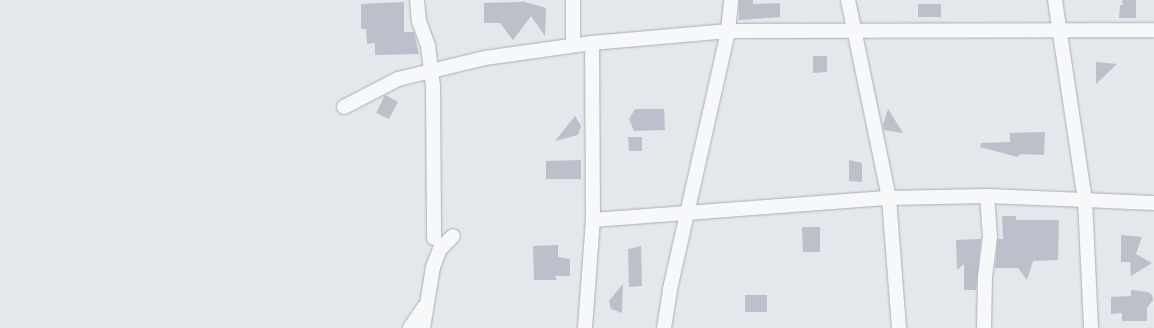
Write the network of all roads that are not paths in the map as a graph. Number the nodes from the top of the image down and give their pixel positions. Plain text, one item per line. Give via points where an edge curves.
1 (417, 0) edge
2 (573, 0) edge
3 (730, 0) edge
4 (848, 0) edge
5 (1055, 0) edge
6 (1060, 28) junction
7 (854, 30) junction
8 (1154, 30) edge
9 (728, 31) junction
10 (592, 43) junction
11 (573, 45) junction
12 (432, 71) junction
13 (344, 107) dead end
14 (987, 196) junction
15 (889, 198) junction
16 (1085, 200) junction
17 (1154, 203) edge
18 (688, 213) junction
19 (593, 220) junction
20 (453, 236) dead end
21 (434, 238) dead end
22 (425, 304) junction
23 (410, 328) edge
24 (423, 328) edge
25 (585, 328) edge
26 (664, 328) edge
27 (899, 328) edge
28 (984, 328) edge
29 (1091, 328) edge

1 - 12 street via 418,21 428,46
2 - 11 street
3 - 9 street
4 - 7 street
5 - 6 street
6 - 7 street
6 - 8 street
6 - 16 street
7 - 9 street
7 - 15 street
9 - 10 street
9 - 18 street
10 - 11 street
10 - 19 street
11 - 12 street via 485,58
12 - 13 street via 398,79
12 - 21 street via 435,139
14 - 15 street
14 - 16 street
14 - 28 street via 990,237 985,276
15 - 18 street
15 - 27 street
16 - 17 street
16 - 29 street
18 - 19 street
18 - 26 street via 670,289
19 - 25 street
20 - 22 street via 440,249
22 - 23 street
22 - 24 street

